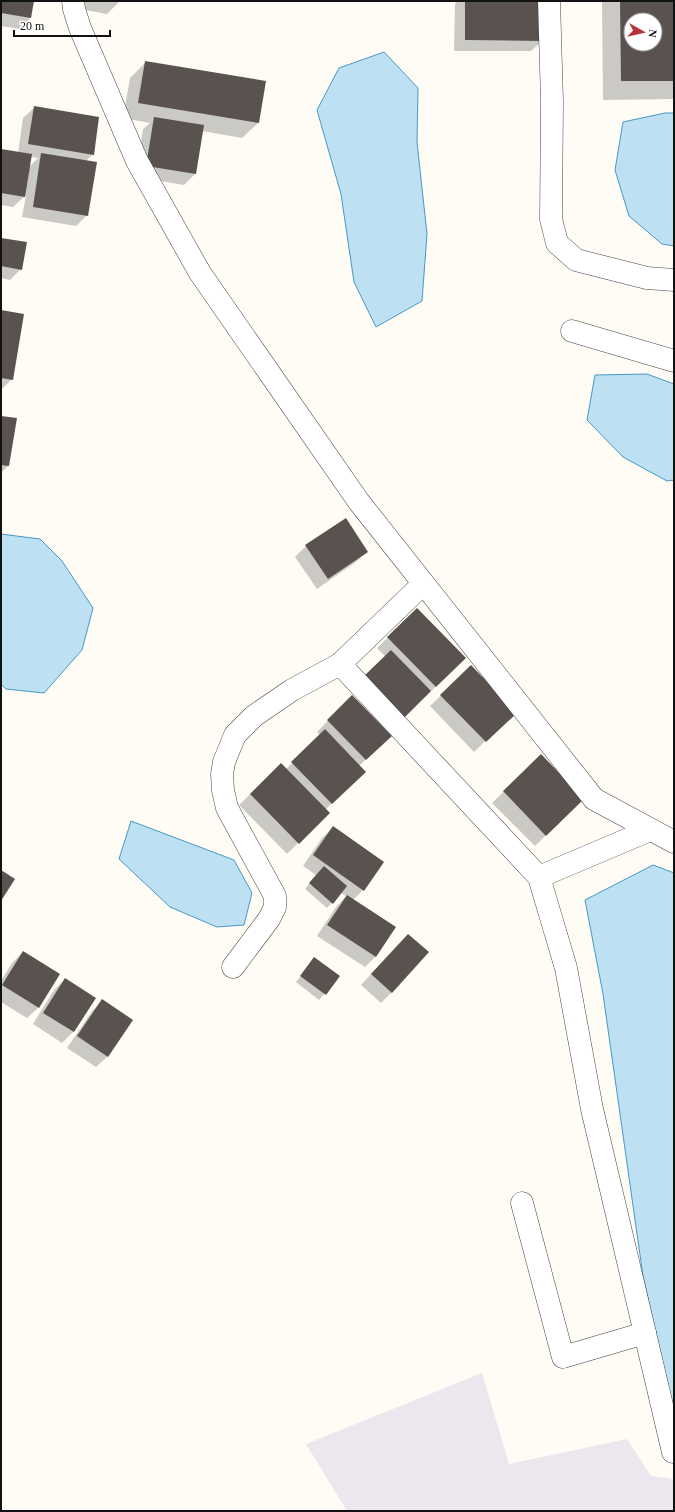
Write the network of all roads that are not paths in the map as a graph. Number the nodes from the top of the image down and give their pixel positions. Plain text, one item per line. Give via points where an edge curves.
1 (74, 1) edge
2 (549, 1) edge
3 (674, 280) edge
4 (572, 331) dead end
5 (674, 361) edge
6 (423, 584) junction
7 (340, 664) junction
8 (650, 830) junction
9 (674, 842) edge
10 (539, 877) junction
11 (233, 967) dead end
12 (522, 1203) dead end
13 (645, 1333) junction
14 (673, 1452) dead end

1 - 6 street via 80,28 137,161 200,273 359,502
2 - 3 street via 552,101 551,219 557,243 576,260 647,278
4 - 5 street
6 - 7 street
6 - 8 street via 594,799
7 - 10 street
7 - 11 street via 292,690 254,716 235,735 224,762 223,790 227,808 275,896 275,907 269,919
8 - 9 street
8 - 10 street
10 - 13 street via 566,968 592,1109
12 - 13 street via 563,1357
13 - 14 street

